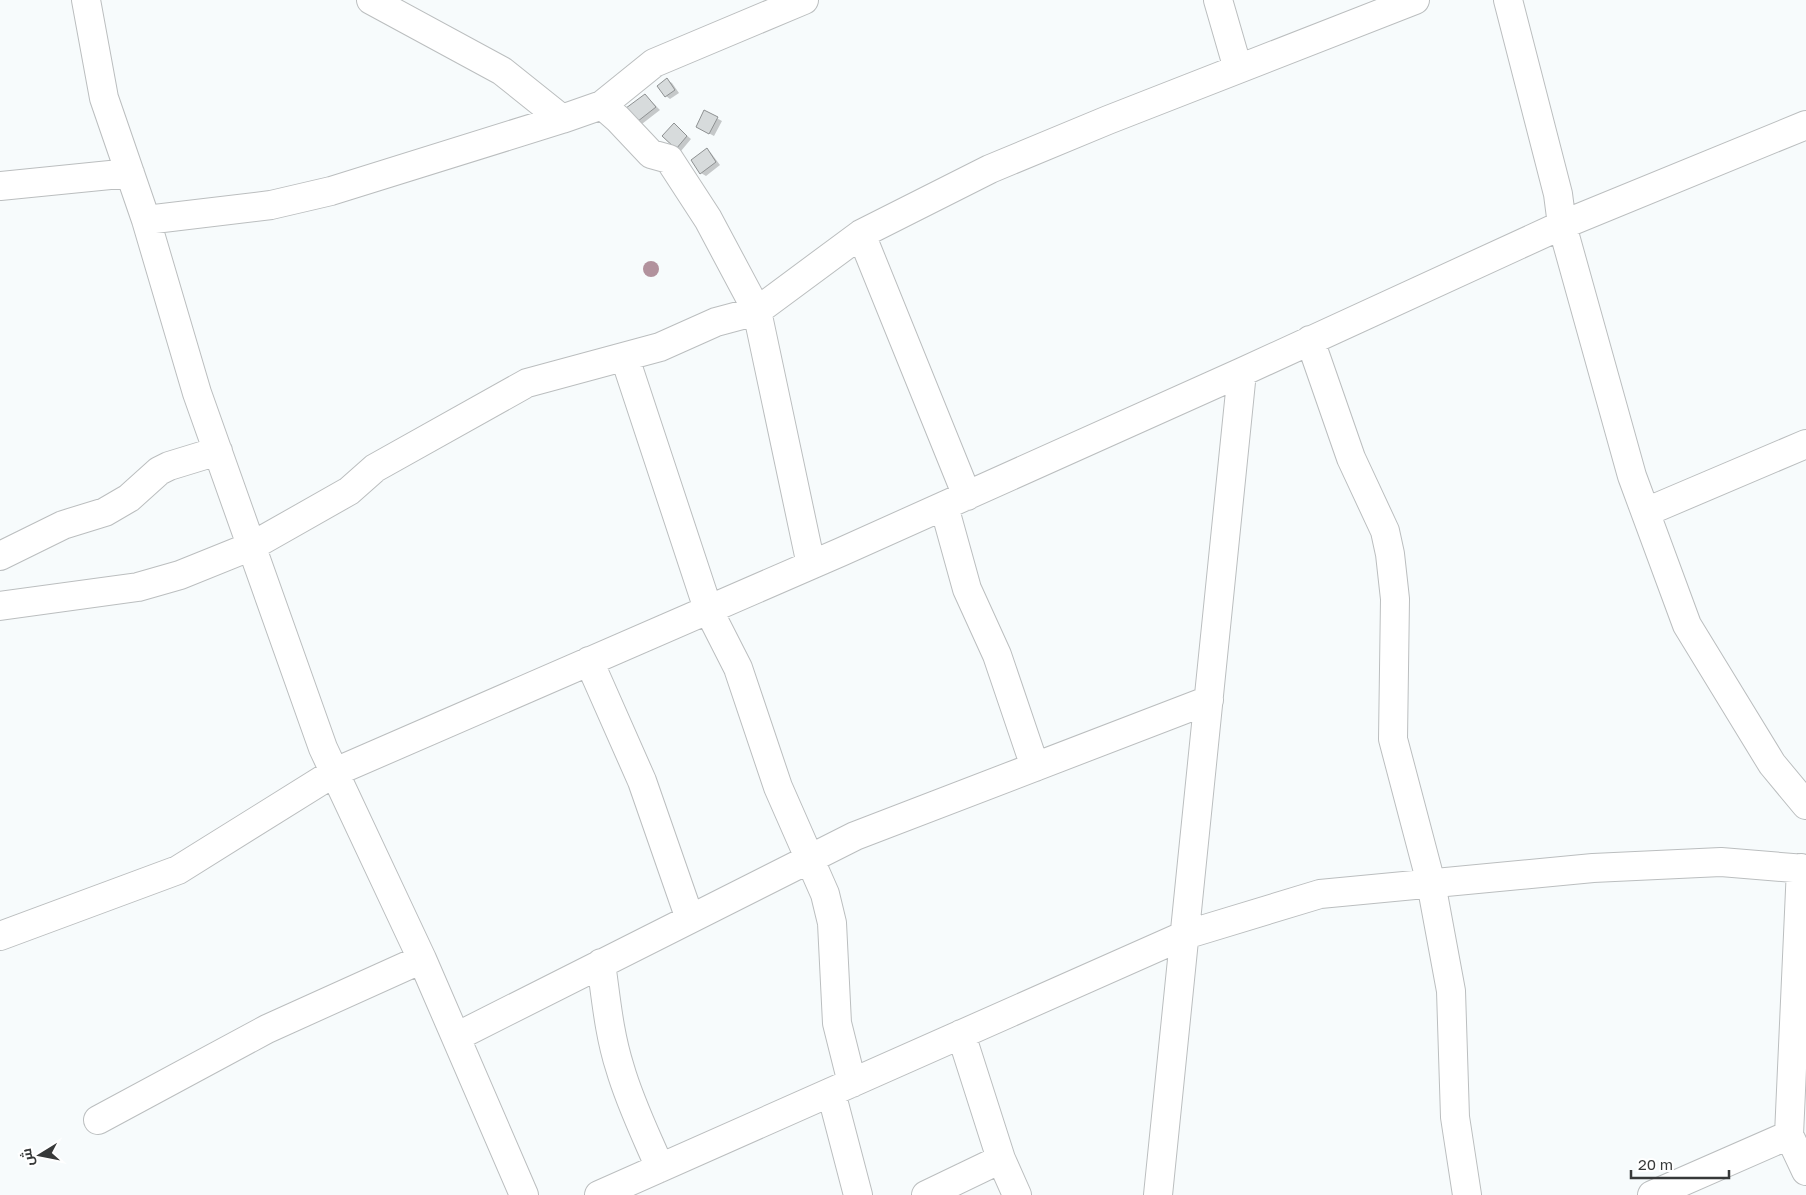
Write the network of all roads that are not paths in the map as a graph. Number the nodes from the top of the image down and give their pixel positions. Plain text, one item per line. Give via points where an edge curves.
1 (86, 0) edge
2 (371, 0) edge
3 (804, 0) edge
4 (1218, 0) edge
5 (1415, 0) edge
6 (1508, 0) edge
7 (1238, 69) junction
8 (602, 105) junction
9 (562, 119) junction
10 (1806, 125) edge
11 (130, 173) junction
12 (0, 186) edge
13 (146, 220) junction
14 (1562, 224) junction
15 (861, 234) junction
16 (757, 311) junction
17 (1310, 340) junction
18 (625, 358) junction
19 (1242, 372) junction
20 (1806, 444) edge
21 (218, 451) junction
22 (955, 501) junction
23 (1646, 512) junction
24 (252, 546) junction
25 (0, 556) edge
26 (812, 565) junction
27 (0, 606) edge
28 (708, 610) junction
29 (589, 661) junction
30 (1209, 700) junction
31 (1035, 767) junction
32 (335, 772) junction
33 (1806, 805) edge
34 (810, 858) junction
35 (1804, 868) edge
36 (1431, 883) junction
37 (690, 919) junction
38 (1185, 935) junction
39 (0, 936) edge
40 (422, 959) junction
41 (601, 963) junction
42 (961, 1034) junction
43 (456, 1037) junction
44 (842, 1087) junction
45 (98, 1120) dead end
46 (1789, 1135) junction
47 (1000, 1160) junction
48 (660, 1168) junction
49 (1806, 1171) edge
50 (633, 1188) edge
51 (524, 1195) edge
52 (599, 1195) edge
53 (858, 1195) edge
54 (926, 1195) edge
55 (1017, 1195) edge
56 (1158, 1195) edge
57 (1467, 1195) edge
58 (1652, 1195) edge

1 - 11 street via 104,98
2 - 9 street via 502,71
3 - 8 street via 654,64
4 - 7 street
5 - 7 street
6 - 14 street via 1558,194
7 - 15 street via 990,169
8 - 9 street
8 - 16 street via 651,154 670,159 708,219
9 - 13 street via 331,191 271,205
10 - 14 street
11 - 12 street
11 - 13 street
13 - 21 street via 197,393
14 - 17 street
14 - 23 street via 1632,476
15 - 16 street
15 - 22 street
16 - 18 street via 716,322 660,347
16 - 26 street
17 - 19 street
17 - 36 street via 1351,458 1385,531 1395,599 1394,739
18 - 24 street via 527,383 375,468 349,491
18 - 28 street
19 - 22 street
19 - 30 street
20 - 23 street
21 - 24 street
21 - 25 street via 169,466 129,498 104,512 63,524
22 - 26 street
22 - 31 street via 966,589 997,656
23 - 33 street via 1687,625 1772,764
24 - 27 street via 180,575 138,587
24 - 32 street via 323,748
26 - 28 street
28 - 29 street
28 - 34 street via 738,668 778,787
29 - 32 street
29 - 37 street via 642,781
30 - 31 street
30 - 38 street
31 - 34 street via 855,836
32 - 39 street via 178,870
32 - 40 street
34 - 37 street
34 - 44 street via 829,906
35 - 36 street via 1711,862 1593,868
35 - 46 street
36 - 38 street via 1320,894
36 - 57 street via 1451,991 1455,1117
37 - 41 street
38 - 42 street
38 - 56 street
40 - 43 street
40 - 45 street via 267,1029
41 - 43 street
41 - 48 street via 619,1067
42 - 44 street
42 - 47 street
43 - 51 street
44 - 48 street
44 - 53 street
46 - 49 street
46 - 58 street
47 - 54 street
47 - 55 street
48 - 50 street
50 - 52 street

